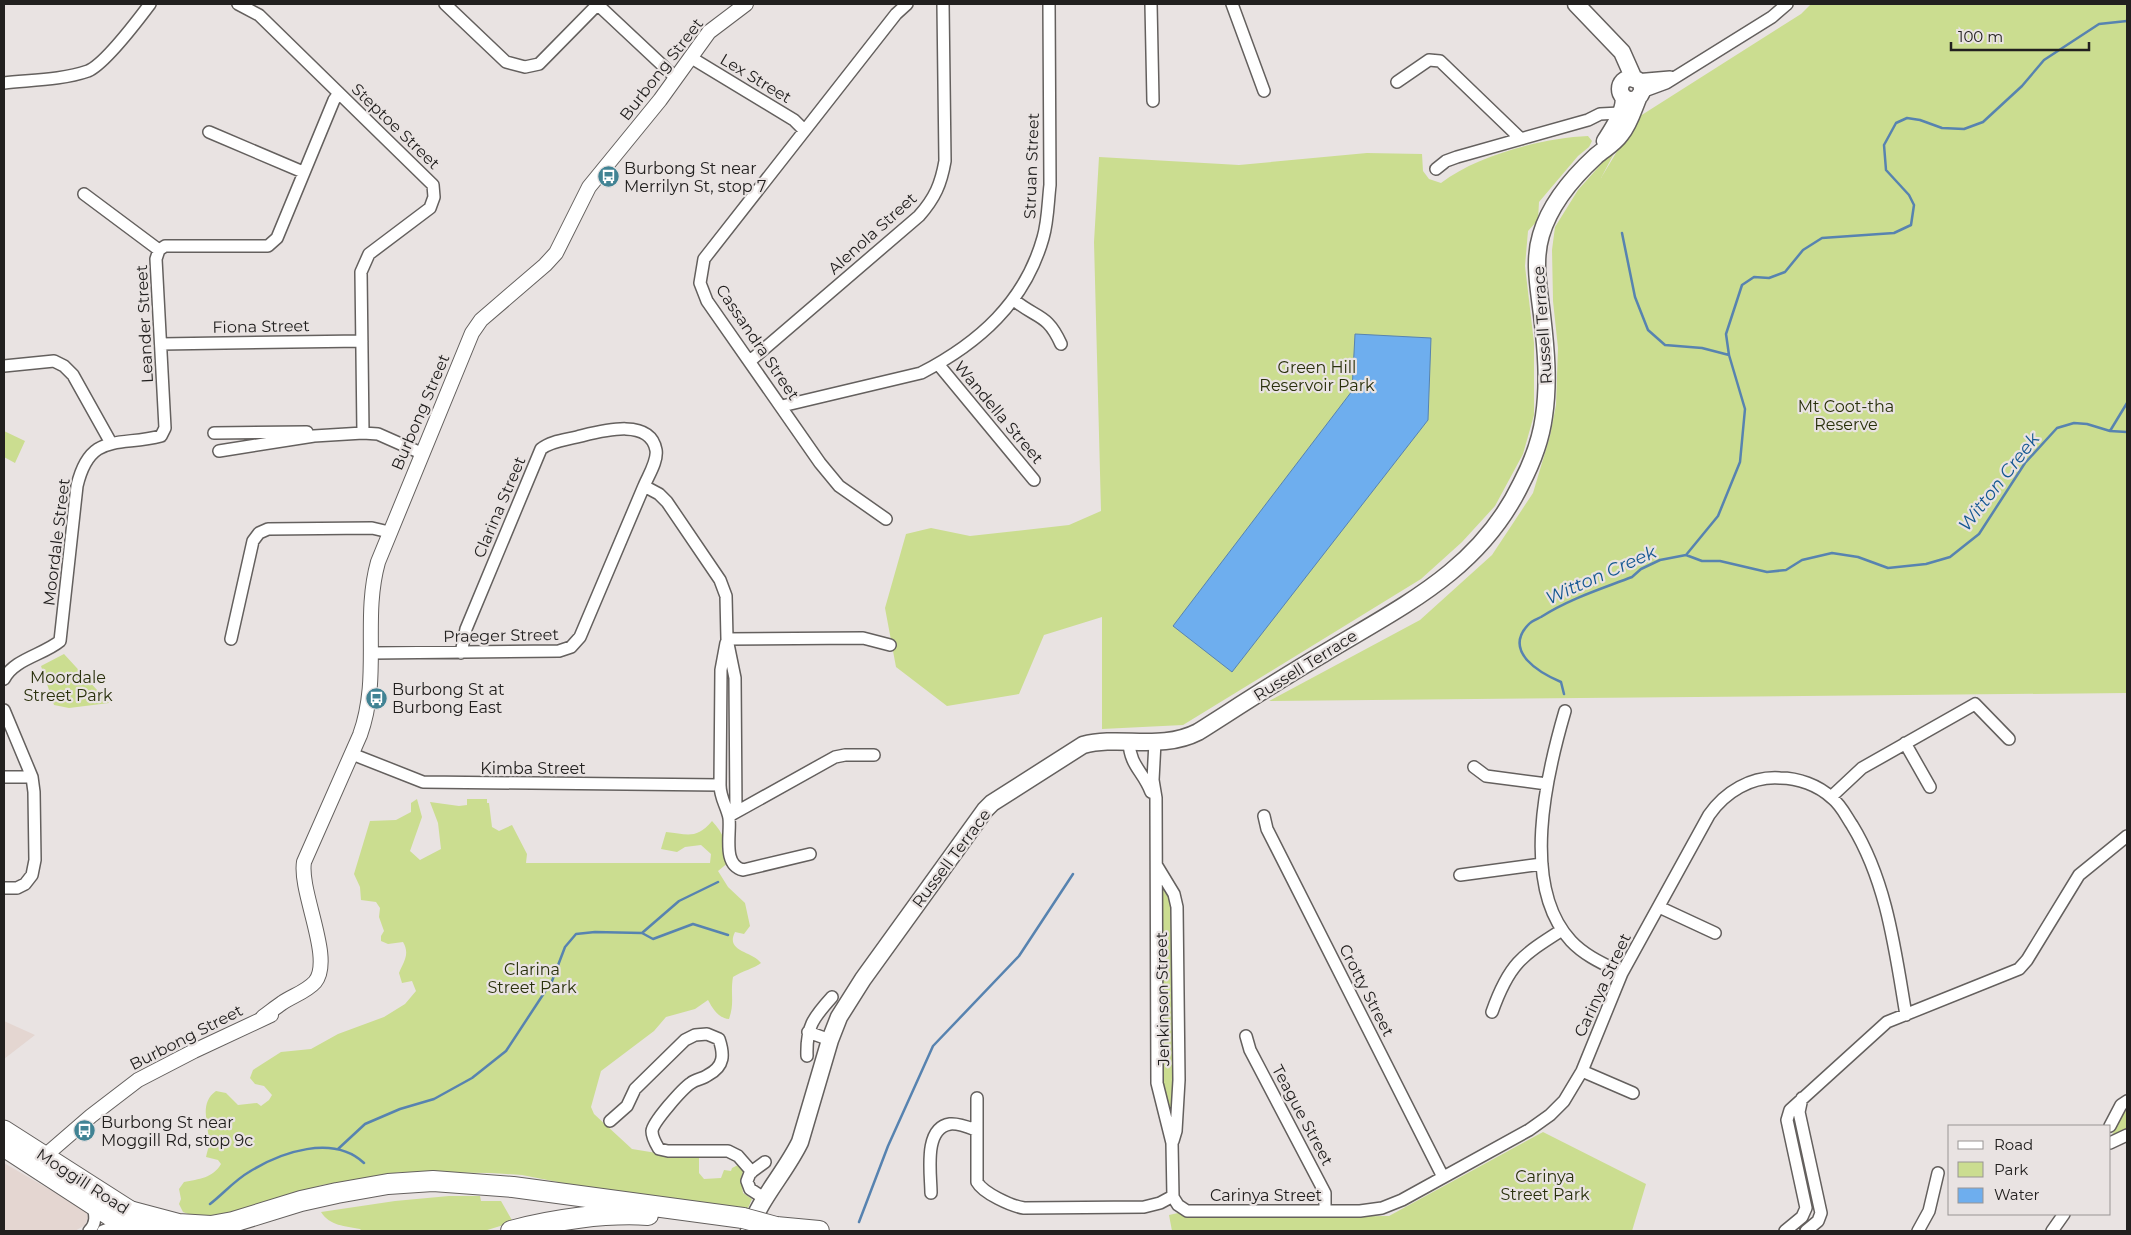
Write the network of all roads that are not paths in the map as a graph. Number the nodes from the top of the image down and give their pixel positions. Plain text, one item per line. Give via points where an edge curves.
1 (150, 4) edge
2 (238, 4) edge
3 (445, 4) edge
4 (598, 4) edge
5 (746, 4) edge
6 (908, 4) edge
7 (943, 4) edge
8 (1049, 4) edge
9 (1151, 4) edge
10 (1232, 4) edge
11 (1576, 4) edge
12 (1787, 4) edge
13 (690, 57) junction
14 (676, 78) junction
15 (1397, 82) dead end
16 (4, 83) edge
17 (1264, 91) dead end
18 (339, 93) junction
19 (1628, 99) junction
20 (1153, 101) dead end
21 (804, 130) junction
22 (210, 132) dead end
23 (1521, 139) junction
24 (1596, 155) junction
25 (1436, 169) dead end
26 (303, 172) junction
27 (84, 194) dead end
28 (159, 250) junction
29 (1014, 300) junction
30 (362, 341) junction
31 (162, 344) junction
32 (1061, 344) dead end
33 (750, 361) junction
34 (938, 364) junction
35 (4, 366) edge
36 (782, 406) junction
37 (214, 433) dead end
38 (363, 433) junction
39 (324, 435) junction
40 (161, 436) joint
41 (111, 443) junction
42 (219, 451) dead end
43 (421, 453) junction
44 (1034, 480) dead end
45 (644, 486) junction
46 (886, 519) dead end
47 (389, 532) junction
48 (231, 639) dead end
49 (727, 639) junction
50 (890, 645) dead end
51 (372, 653) junction
52 (461, 653) junction
53 (4, 679) edge
54 (4, 710) edge
55 (1565, 711) dead end
56 (2009, 739) dead end
57 (1129, 742) junction
58 (1155, 742) junction
59 (1905, 743) junction
60 (352, 754) junction
61 (874, 755) dead end
62 (1474, 767) dead end
63 (32, 777) junction
64 (4, 778) edge
65 (1547, 784) junction
66 (720, 785) junction
67 (1930, 787) dead end
68 (1831, 797) junction
69 (1156, 811) junction
70 (732, 814) junction
71 (1264, 816) dead end
72 (2127, 836) edge
73 (810, 854) dead end
74 (1156, 859) junction
75 (1542, 864) junction
76 (1460, 875) dead end
77 (4, 888) edge
78 (1659, 907) junction
79 (1562, 930) junction
80 (1715, 933) dead end
81 (1622, 972) junction
82 (832, 997) dead end
83 (1492, 1012) dead end
84 (1906, 1015) junction
85 (808, 1032) junction
86 (1246, 1036) dead end
87 (830, 1040) junction
88 (807, 1056) dead end
89 (1582, 1071) junction
90 (1633, 1093) dead end
91 (977, 1098) dead end
92 (1802, 1098) junction
93 (2127, 1101) edge
94 (610, 1121) dead end
95 (2111, 1125) edge
96 (4, 1130) edge
97 (976, 1130) junction
98 (2127, 1135) edge
99 (1172, 1143) junction
100 (2111, 1143) edge
101 (4, 1147) edge
102 (39, 1161) junction
103 (765, 1162) dead end
104 (752, 1172) junction
105 (1938, 1172) dead end
106 (1443, 1177) junction
107 (467, 1183) junction
108 (931, 1193) dead end
109 (764, 1198) junction
110 (1174, 1199) junction
111 (93, 1205) junction
112 (1325, 1210) junction
113 (2063, 1215) edge
114 (726, 1219) junction
115 (128, 1222) edge
116 (89, 1231) edge
117 (103, 1231) edge
118 (162, 1231) edge
119 (239, 1231) edge
120 (511, 1231) edge
121 (749, 1231) edge
122 (819, 1231) edge
123 (1785, 1231) edge
124 (1806, 1231) edge
125 (1918, 1231) edge
126 (2052, 1231) edge

1 - 16 street via 102,62 89,70
2 - 18 street, Steptoe Street via 259,15
3 - 4 street via 506,62 525,66 539,64
4 - 14 street
5 - 13 street, Burbong Street via 709,32
6 - 21 street, Cassandra Street via 896,14
7 - 33 street, Alenola Street via 945,160 941,181 931,202 919,216
8 - 29 street, Struan Street via 1048,210 1037,257
9 - 20 street
10 - 17 street
11 - 19 main road via 1608,37
12 - 19 street via 1772,17 1677,76
13 - 14 street, Burbong Street
13 - 21 street, Lex Street via 794,120
14 - 43 street, Burbong Street via 589,187 556,253 481,320 472,333
15 - 23 street via 1429,60 1440,61
18 - 26 street, Leander Street
18 - 30 street, Steptoe Street via 433,185 434,197 430,208 369,254 361,272
19 - 23 street via 1602,122 1588,120
19 - 24 main road, Russell Terrace
19 - 24 main road, Russell Terrace via 1618,138
21 - 33 street, Cassandra Street via 704,259 701,270 700,283 707,301
22 - 26 street
23 - 25 street via 1449,160
24 - 58 main road, Russell Terrace via 1557,200 1541,236 1537,268 1547,364 1544,418 1528,471 1500,522 1468,558 1412,600 1198,732 1177,740
26 - 28 street, Leander Street via 277,238 268,246 166,246
27 - 28 street
28 - 31 street, Leander Street via 156,259
29 - 32 street via 1046,319
29 - 34 street, Struan Street via 983,333
30 - 31 street, Fiona Street
30 - 38 street, Steptoe Street
31 - 40 street, Leander Street via 165,428
33 - 36 street, Cassandra Street
34 - 36 street, Struan Street via 896,380
34 - 44 street, Wandella Street
35 - 41 street via 54,362 64,366 73,375
36 - 46 street, Cassandra Street via 839,486
37 - 39 street via 292,431
38 - 39 street
38 - 43 street via 378,434
39 - 42 street
40 - 41 street, Moordale Street
41 - 53 street, Moordale Street via 89,456 81,469 60,641 9,669
43 - 47 street, Burbong Street
45 - 49 street via 664,499 720,580 726,596
45 - 52 street, Praeger Street via 574,646 559,651
45 - 52 street, Clarina Street via 656,451 650,439 638,432 616,428 543,448 466,629
47 - 48 street via 372,528 268,529 259,533 253,541
47 - 51 street, Burbong Street via 372,587
49 - 50 street via 863,638
49 - 66 street via 721,670
49 - 70 street via 735,678
51 - 52 street, Praeger Street
51 - 60 street, Burbong Street via 368,706
54 - 63 street
55 - 65 street
56 - 59 street via 1975,704
57 - 58 main road, Russell Terrace
57 - 69 street, Jenkinson Street via 1131,759 1149,786
57 - 87 main road, Russell Terrace via 1096,742 1082,746 992,803 859,986 839,1017
58 - 69 street, Jenkinson Street via 1153,780
59 - 67 street
59 - 68 street via 1856,772
60 - 66 street, Kimba Street via 423,782
60 - 102 street, Burbong Street via 304,862 303,878 314,917 320,959 318,978 264,1017 138,1080
61 - 70 street via 835,757
62 - 65 street via 1486,776
63 - 64 street
63 - 77 street via 34,868 25,884
65 - 75 street
66 - 70 street via 721,798
68 - 78 street, Carinya Street via 1809,784 1776,778 1756,780 1729,793 1709,815
68 - 84 street, Carinya Street via 1854,828 1875,870 1886,908
69 - 74 street, Jenkinson Street
70 - 73 street via 729,852 736,867 746,870
71 - 106 street, Crotty Street via 1267,829
72 - 84 street via 2079,875 2019,969
74 - 99 street, Jenkinson Street via 1157,1083
74 - 99 street, Jenkinson Street via 1177,907 1179,1080 1176,1131
75 - 76 street
75 - 79 street via 1547,899
78 - 80 street
78 - 81 street, Carinya Street
79 - 81 street via 1580,950
79 - 83 street via 1528,953 1512,969 1501,986
81 - 89 street, Carinya Street
82 - 85 street via 814,1017
84 - 92 street via 1880,1028
85 - 87 street
85 - 88 street
86 - 112 street, Teague Street via 1250,1050 1325,1194
87 - 109 main road, Russell Terrace via 800,1142
89 - 90 street
89 - 106 street, Carinya Street via 1564,1101 1546,1119
91 - 97 street
92 - 123 street via 1787,1118 1806,1210
92 - 124 street via 1800,1112 1821,1213 1818,1221
93 - 95 street via 2121,1105
94 - 104 street via 627,1106 635,1089 684,1040 707,1034 718,1039 723,1053 720,1063 710,1075 691,1083 657,1120 652,1130 654,1142 659,1149 668,1151 731,1152
96 - 102 highway, Moggill Road
97 - 108 street via 949,1124 934,1136 930,1146
97 - 110 street via 977,1183 1007,1203 1024,1208 1144,1207 1160,1210
98 - 100 street
99 - 110 street, Jenkinson Street
101 - 102 highway, Moggill Road
102 - 111 highway, Moggill Road
102 - 115 highway, Moggill Road
103 - 104 street
104 - 109 street via 749,1186
105 - 125 street via 1928,1211
106 - 112 street, Carinya Street via 1382,1208
107 - 114 highway
107 - 115 highway via 409,1182 361,1188 302,1201 233,1222 203,1226
107 - 119 highway via 405,1188 338,1201 275,1217
109 - 121 main road, Russell Terrace
110 - 112 street, Carinya Street via 1183,1209 1193,1212
111 - 115 highway, Moggill Road
111 - 116 street via 94,1226
113 - 126 street
114 - 120 highway via 625,1216 552,1222
114 - 122 highway, bridge
115 - 117 street
115 - 118 highway, Moggill Road

